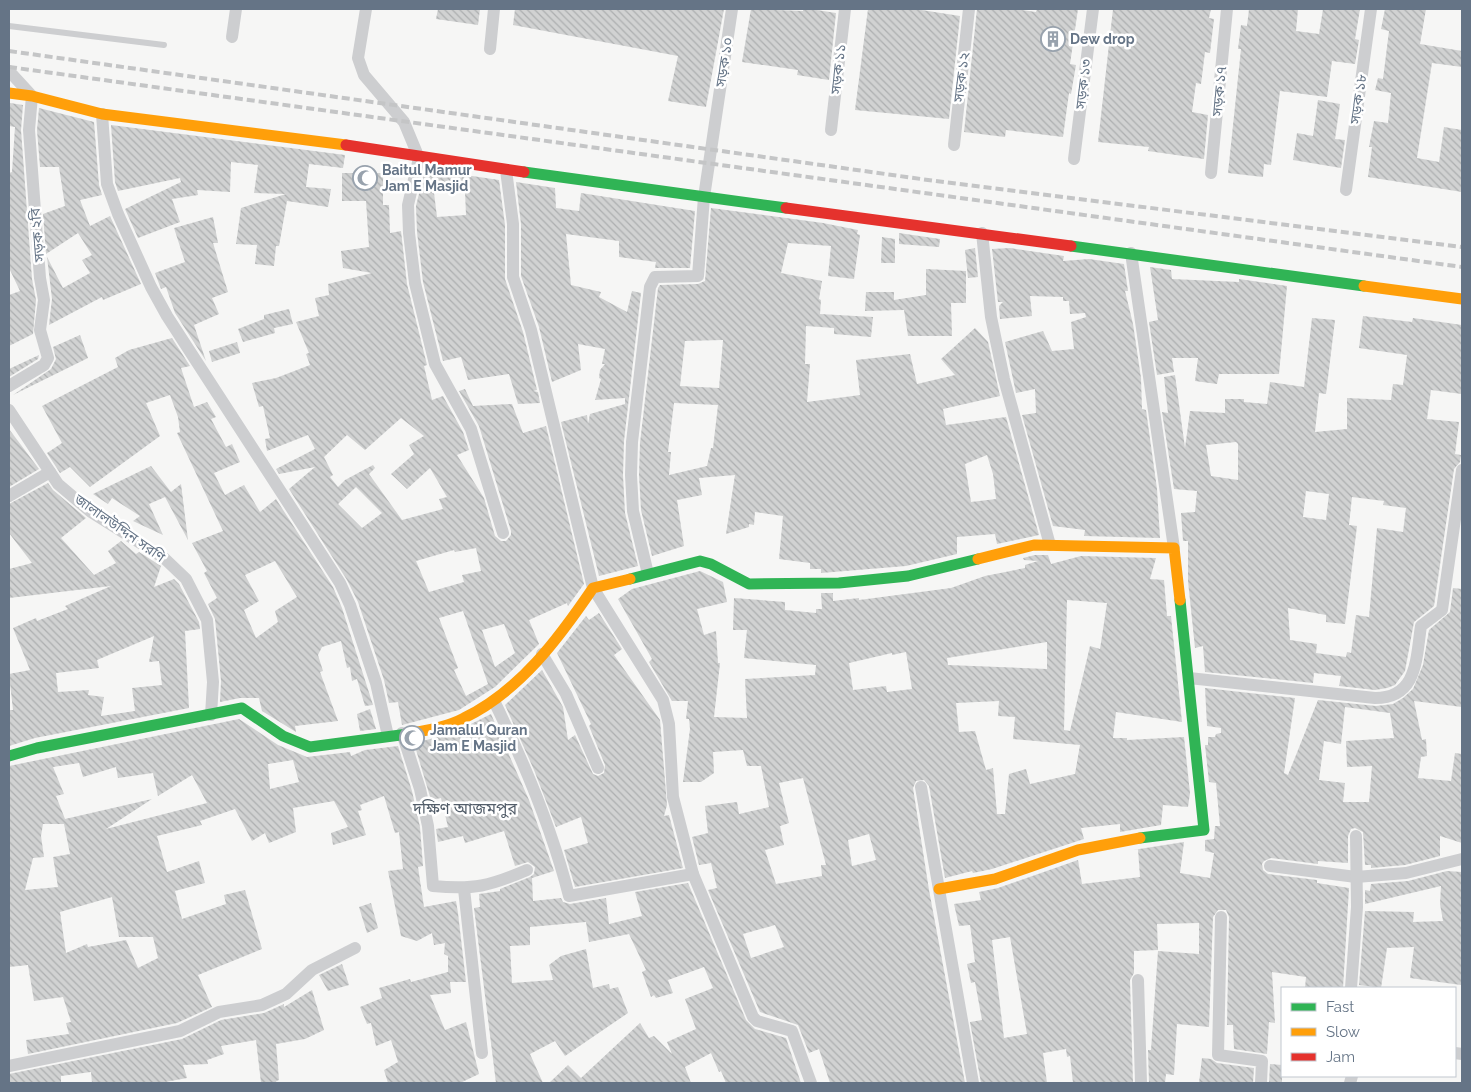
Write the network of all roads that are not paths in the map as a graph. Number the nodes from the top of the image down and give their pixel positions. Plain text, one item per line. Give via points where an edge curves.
1 (236, 9) edge
2 (366, 9) edge
3 (494, 9) edge
4 (732, 9) edge
5 (845, 9) edge
6 (969, 9) edge
7 (1092, 9) edge
8 (1227, 9) edge
9 (1370, 9) edge
10 (9, 26) edge
11 (232, 37) dead end
12 (164, 46) dead end
13 (490, 49) dead end
14 (9, 71) edge
15 (9, 93) edge
16 (32, 96) junction
17 (102, 114) junction
18 (831, 130) dead end
19 (954, 145) dead end
20 (419, 158) junction
21 (1074, 158) dead end
22 (506, 170) junction
23 (1211, 173) dead end
24 (1346, 190) dead end
25 (704, 197) junction
26 (982, 233) junction
27 (1131, 253) junction
28 (1462, 299) edge
29 (9, 386) edge
30 (9, 410) edge
31 (1462, 470) edge
32 (50, 472) junction
33 (9, 496) edge
34 (503, 533) dead end
35 (1050, 545) junction
36 (1174, 548) junction
37 (648, 574) junction
38 (593, 588) junction
39 (542, 654) junction
40 (1189, 678) junction
41 (494, 701) junction
42 (211, 715) junction
43 (402, 733) junction
44 (388, 736) junction
45 (9, 756) edge
46 (598, 768) dead end
47 (921, 787) dead end
48 (1356, 836) dead end
49 (1462, 859) edge
50 (1270, 866) dead end
51 (527, 870) dead end
52 (693, 874) junction
53 (1356, 877) junction
54 (464, 889) junction
55 (939, 889) junction
56 (1222, 917) dead end
57 (355, 948) dead end
58 (1138, 980) dead end
59 (1351, 987) edge
60 (482, 1053) dead end
61 (9, 1066) edge
62 (811, 1083) edge
63 (973, 1083) edge
64 (1141, 1083) edge
65 (1261, 1083) edge

1 - 11 street
2 - 20 street via 358,58 364,75 404,122
3 - 13 street
4 - 25 street, সড়ক ১০
5 - 18 street, সড়ক ১১
6 - 19 street, সড়ক ১২
7 - 21 street, সড়ক ১৩
8 - 23 street, সড়ক ১৭
9 - 24 street, সড়ক ১৮
10 - 12 lane
14 - 16 street
15 - 16 street
16 - 17 street
16 - 29 street, সড়ক ২বি via 29,130 44,300 40,330 48,358 44,365
17 - 20 street via 344,145
17 - 44 street via 108,184 151,286 167,316 340,583 376,682
20 - 22 street
20 - 34 street via 408,205 416,283 435,364 472,429
22 - 25 street
22 - 38 street via 513,224 513,277 531,330
25 - 26 street
25 - 37 street, সড়ক ১০ via 698,276 655,277 650,287 631,475 633,511
26 - 27 street
26 - 35 street via 998,352
27 - 28 street
27 - 36 street
30 - 32 street, জালালউদ্দিন সরণি
31 - 40 street via 1442,610 1421,626 1415,670 1406,686 1389,696 1375,698
32 - 33 street
32 - 42 street, জালালউদ্দিন সরণি via 58,484 91,512 164,558 186,579 207,620 213,682
35 - 36 street
35 - 37 street via 1034,545 908,576 839,583 749,584 700,561
36 - 40 street
37 - 38 street
38 - 39 street via 567,627
38 - 52 street via 663,700 670,724 673,797
39 - 41 street
39 - 46 street via 566,694
40 - 55 street via 1204,830 1146,836 1078,850 995,879
41 - 43 street via 462,720
41 - 52 street via 551,832 569,896
42 - 44 street via 242,708 264,726 295,744 310,747
42 - 45 street
43 - 44 street
43 - 54 street via 428,826 433,886
47 - 55 street
48 - 53 street
49 - 53 street via 1406,873
50 - 53 street
51 - 54 street via 485,886
52 - 62 street via 753,1017 792,1031
53 - 59 street
54 - 60 street
55 - 63 street
56 - 65 street via 1218,1055 1262,1061
57 - 61 street via 312,970 286,994 262,1005 219,1012 180,1031
58 - 64 street

